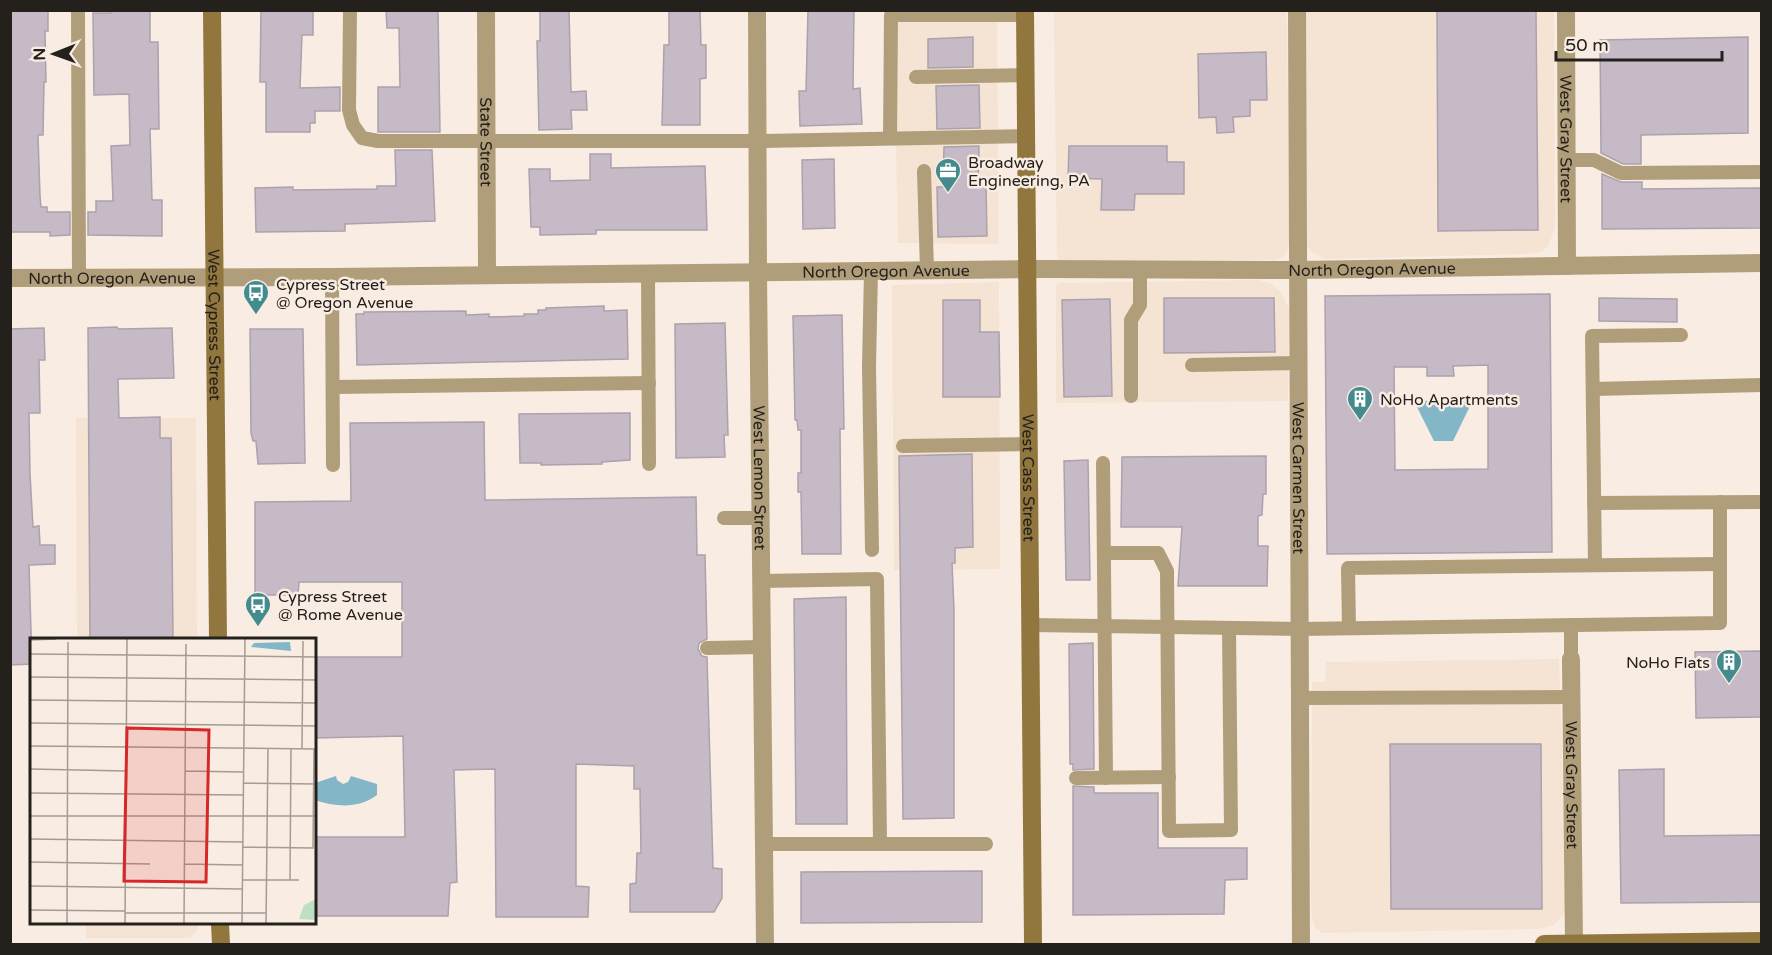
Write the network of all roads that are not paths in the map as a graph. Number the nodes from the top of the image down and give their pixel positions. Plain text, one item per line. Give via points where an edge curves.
1 (78, 10) edge
2 (212, 10) edge
3 (350, 10) edge
4 (486, 10) edge
5 (757, 10) edge
6 (1297, 10) edge
7 (1566, 10) edge
8 (1025, 13) edge
9 (1026, 75) junction
10 (916, 77) dead end
11 (1026, 136) junction
12 (890, 138) junction
13 (758, 141) junction
14 (486, 143) junction
15 (1566, 160) junction
16 (924, 171) dead end
17 (1761, 172) edge
18 (1761, 263) edge
19 (1568, 266) junction
20 (1140, 269) junction
21 (927, 270) junction
22 (1028, 270) junction
23 (1299, 270) junction
24 (871, 271) junction
25 (758, 272) junction
26 (648, 273) junction
27 (487, 274) junction
28 (79, 277) junction
29 (215, 277) junction
30 (332, 277) junction
31 (10, 278) edge
32 (1681, 335) dead end
33 (1300, 363) junction
34 (1191, 365) dead end
35 (648, 383) junction
36 (1761, 385) edge
37 (333, 387) junction
38 (1593, 388) junction
39 (1131, 396) dead end
40 (1029, 444) junction
41 (903, 446) dead end
42 (1103, 463) dead end
43 (649, 464) dead end
44 (333, 465) dead end
45 (1761, 501) edge
46 (1719, 502) junction
47 (1594, 503) junction
48 (724, 518) dead end
49 (761, 518) junction
50 (872, 550) dead end
51 (1104, 553) junction
52 (1720, 564) junction
53 (1595, 565) junction
54 (762, 581) junction
55 (1031, 625) junction
56 (1571, 625) junction
57 (1105, 626) junction
58 (1168, 627) junction
59 (1228, 628) junction
60 (1349, 628) junction
61 (1300, 629) junction
62 (218, 638) edge
63 (762, 647) junction
64 (707, 648) dead end
65 (1571, 659) joint
66 (1571, 697) junction
67 (1299, 698) junction
68 (1169, 777) junction
69 (1076, 778) dead end
70 (1107, 778) junction
71 (764, 844) junction
72 (880, 844) junction
73 (986, 844) dead end
74 (220, 925) edge
75 (1761, 941) edge
76 (1574, 944) edge
77 (220, 945) edge
78 (765, 945) edge
79 (1033, 945) edge
80 (1300, 945) edge
81 (1544, 945) edge

1 - 28 lane
2 - 29 street, West Cypress Street
3 - 14 lane via 349,110 362,138
4 - 14 street, State Street
5 - 13 street, West Lemon Street
6 - 23 street, West Carmen Street
7 - 15 street, West Gray Street
8 - 9 street, West Cass Street
8 - 12 lane via 891,15
9 - 10 lane
9 - 11 street, West Cass Street
11 - 12 lane
11 - 22 street, West Cass Street
12 - 13 lane
13 - 14 lane
13 - 25 street, West Lemon Street
14 - 27 street, State Street
15 - 17 lane via 1594,160 1621,173
15 - 19 street, West Gray Street
16 - 21 lane
18 - 19 street, North Oregon Avenue
19 - 23 street, North Oregon Avenue
20 - 22 street, North Oregon Avenue
20 - 23 street, North Oregon Avenue
20 - 39 lane via 1140,305 1131,320
21 - 22 street, North Oregon Avenue
21 - 24 street, North Oregon Avenue
22 - 40 street, West Cass Street
23 - 33 street, West Carmen Street
24 - 25 street, North Oregon Avenue
24 - 50 lane
25 - 26 street, North Oregon Avenue
25 - 49 street, West Lemon Street
26 - 27 street, North Oregon Avenue
26 - 35 lane
27 - 30 street, North Oregon Avenue
28 - 29 street, North Oregon Avenue
28 - 31 street, North Oregon Avenue
29 - 30 street, North Oregon Avenue
29 - 62 street, West Cypress Street
30 - 37 lane
32 - 38 lane via 1592,336
33 - 34 lane
33 - 61 street, West Carmen Street
35 - 37 lane
35 - 43 lane
36 - 38 lane
37 - 44 lane
38 - 47 lane
40 - 41 lane
40 - 55 street, West Cass Street
42 - 51 lane
45 - 46 lane
46 - 47 lane
46 - 52 lane
47 - 53 lane
48 - 49 lane
49 - 54 street, West Lemon Street
51 - 57 lane
51 - 58 lane via 1158,553 1167,571
52 - 53 lane
52 - 56 lane via 1720,623
53 - 60 lane via 1348,568
54 - 63 street, West Lemon Street
54 - 72 lane via 877,579
55 - 57 lane
55 - 79 street, West Cass Street
56 - 60 lane
56 - 65 lane, West Gray Street
57 - 58 lane
57 - 70 lane
58 - 59 lane
58 - 68 lane
59 - 61 lane
59 - 68 lane via 1231,830 1169,831
60 - 61 lane
61 - 67 street, West Carmen Street
63 - 64 lane
63 - 71 street, West Lemon Street
65 - 66 street, West Gray Street
66 - 67 lane
66 - 76 street, West Gray Street
67 - 80 street, West Carmen Street
68 - 70 lane
69 - 70 lane
71 - 72 lane
71 - 78 street, West Lemon Street
72 - 73 lane
74 - 77 street
75 - 76 street
76 - 81 street

